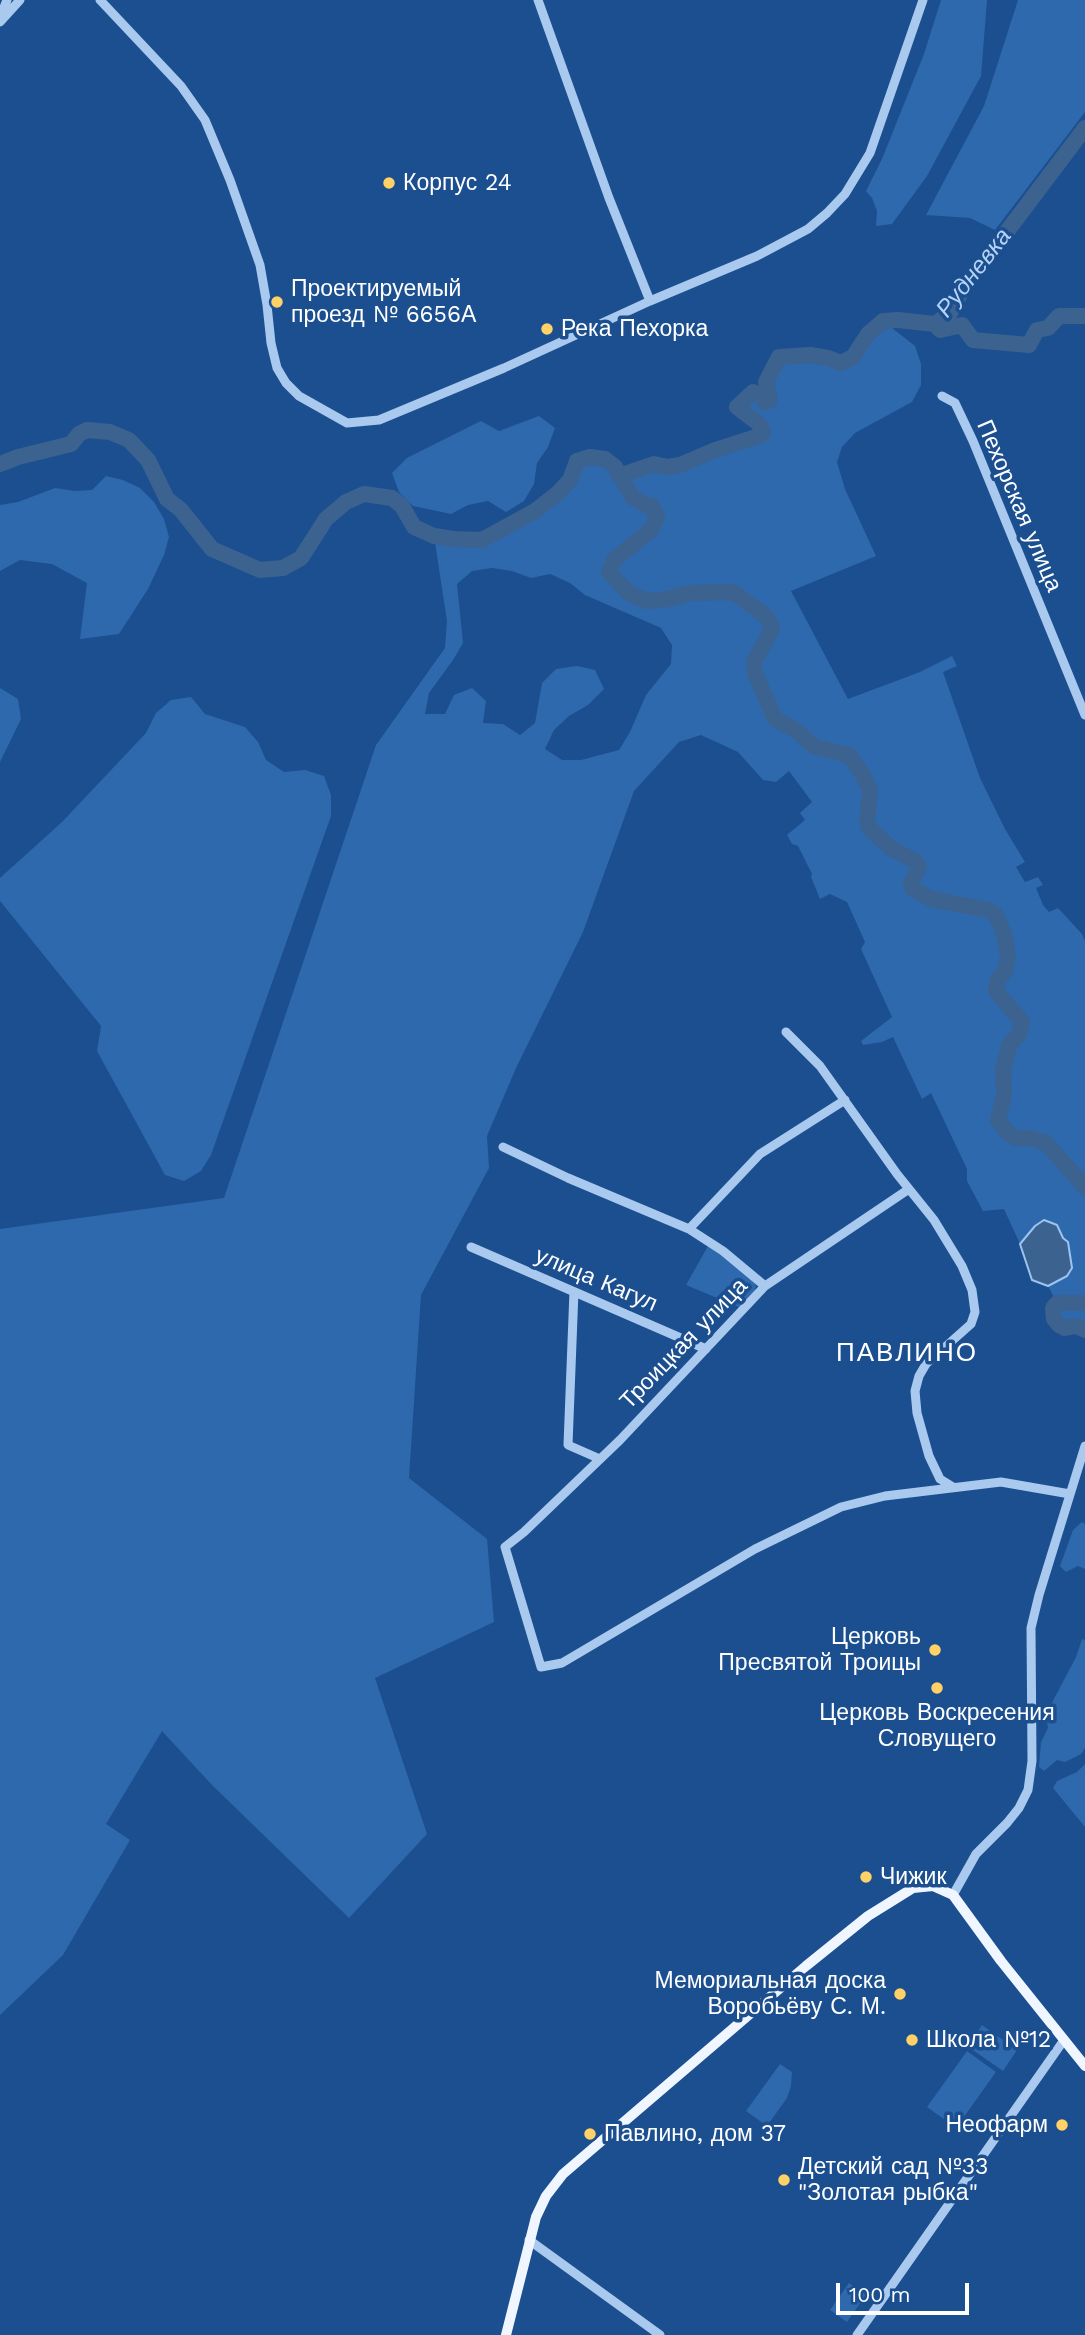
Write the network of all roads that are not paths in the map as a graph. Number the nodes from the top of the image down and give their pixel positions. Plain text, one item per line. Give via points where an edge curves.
1 (6, 0) edge
2 (20, 0) edge
3 (100, 0) edge
4 (538, 0) edge
5 (923, 0) edge
6 (0, 19) edge
7 (650, 301) junction
8 (942, 396) dead end
9 (1085, 715) edge
10 (786, 1032) dead end
11 (845, 1100) junction
12 (503, 1147) dead end
13 (908, 1189) junction
14 (689, 1229) junction
15 (471, 1247) dead end
16 (765, 1286) junction
17 (574, 1291) junction
18 (706, 1349) junction
19 (1085, 1446) edge
20 (600, 1459) junction
21 (953, 1488) junction
22 (1070, 1494) junction
23 (953, 1895) junction
24 (1064, 2040) junction
25 (1085, 2066) edge
26 (528, 2240) junction
27 (506, 2335) edge
28 (660, 2335) edge
29 (857, 2335) edge

1 - 6 street
2 - 6 street
3 - 7 street via 181,86 205,120 260,265 277,368 299,396 316,407 347,423 379,420
4 - 7 street
5 - 7 street via 870,153 845,194 827,213 786,241
8 - 9 street, Пехорская улица via 955,403 978,450
10 - 11 street
11 - 13 street
11 - 14 street via 760,1154
12 - 14 street
13 - 16 street, Троицкая улица
13 - 21 street via 944,1234 962,1266 975,1305 971,1324 926,1364 915,1391 916,1413 929,1456 940,1479
14 - 16 street
15 - 17 street, улица Кагул
16 - 18 street, Троицкая улица
17 - 18 street, улица Кагул
17 - 20 street via 568,1445
18 - 20 street, Троицкая улица
19 - 22 street
20 - 21 street, Троицкая улица via 505,1546 541,1667 562,1662 767,1542 841,1507
21 - 22 street via 1001,1482
22 - 23 street via 1031,1628 1028,1790 1007,1823 976,1854
23 - 24 main road
23 - 26 main road via 924,1885 903,1893 806,1966 564,2174 542,2204
24 - 25 main road
24 - 29 street
26 - 27 main road
26 - 28 street

